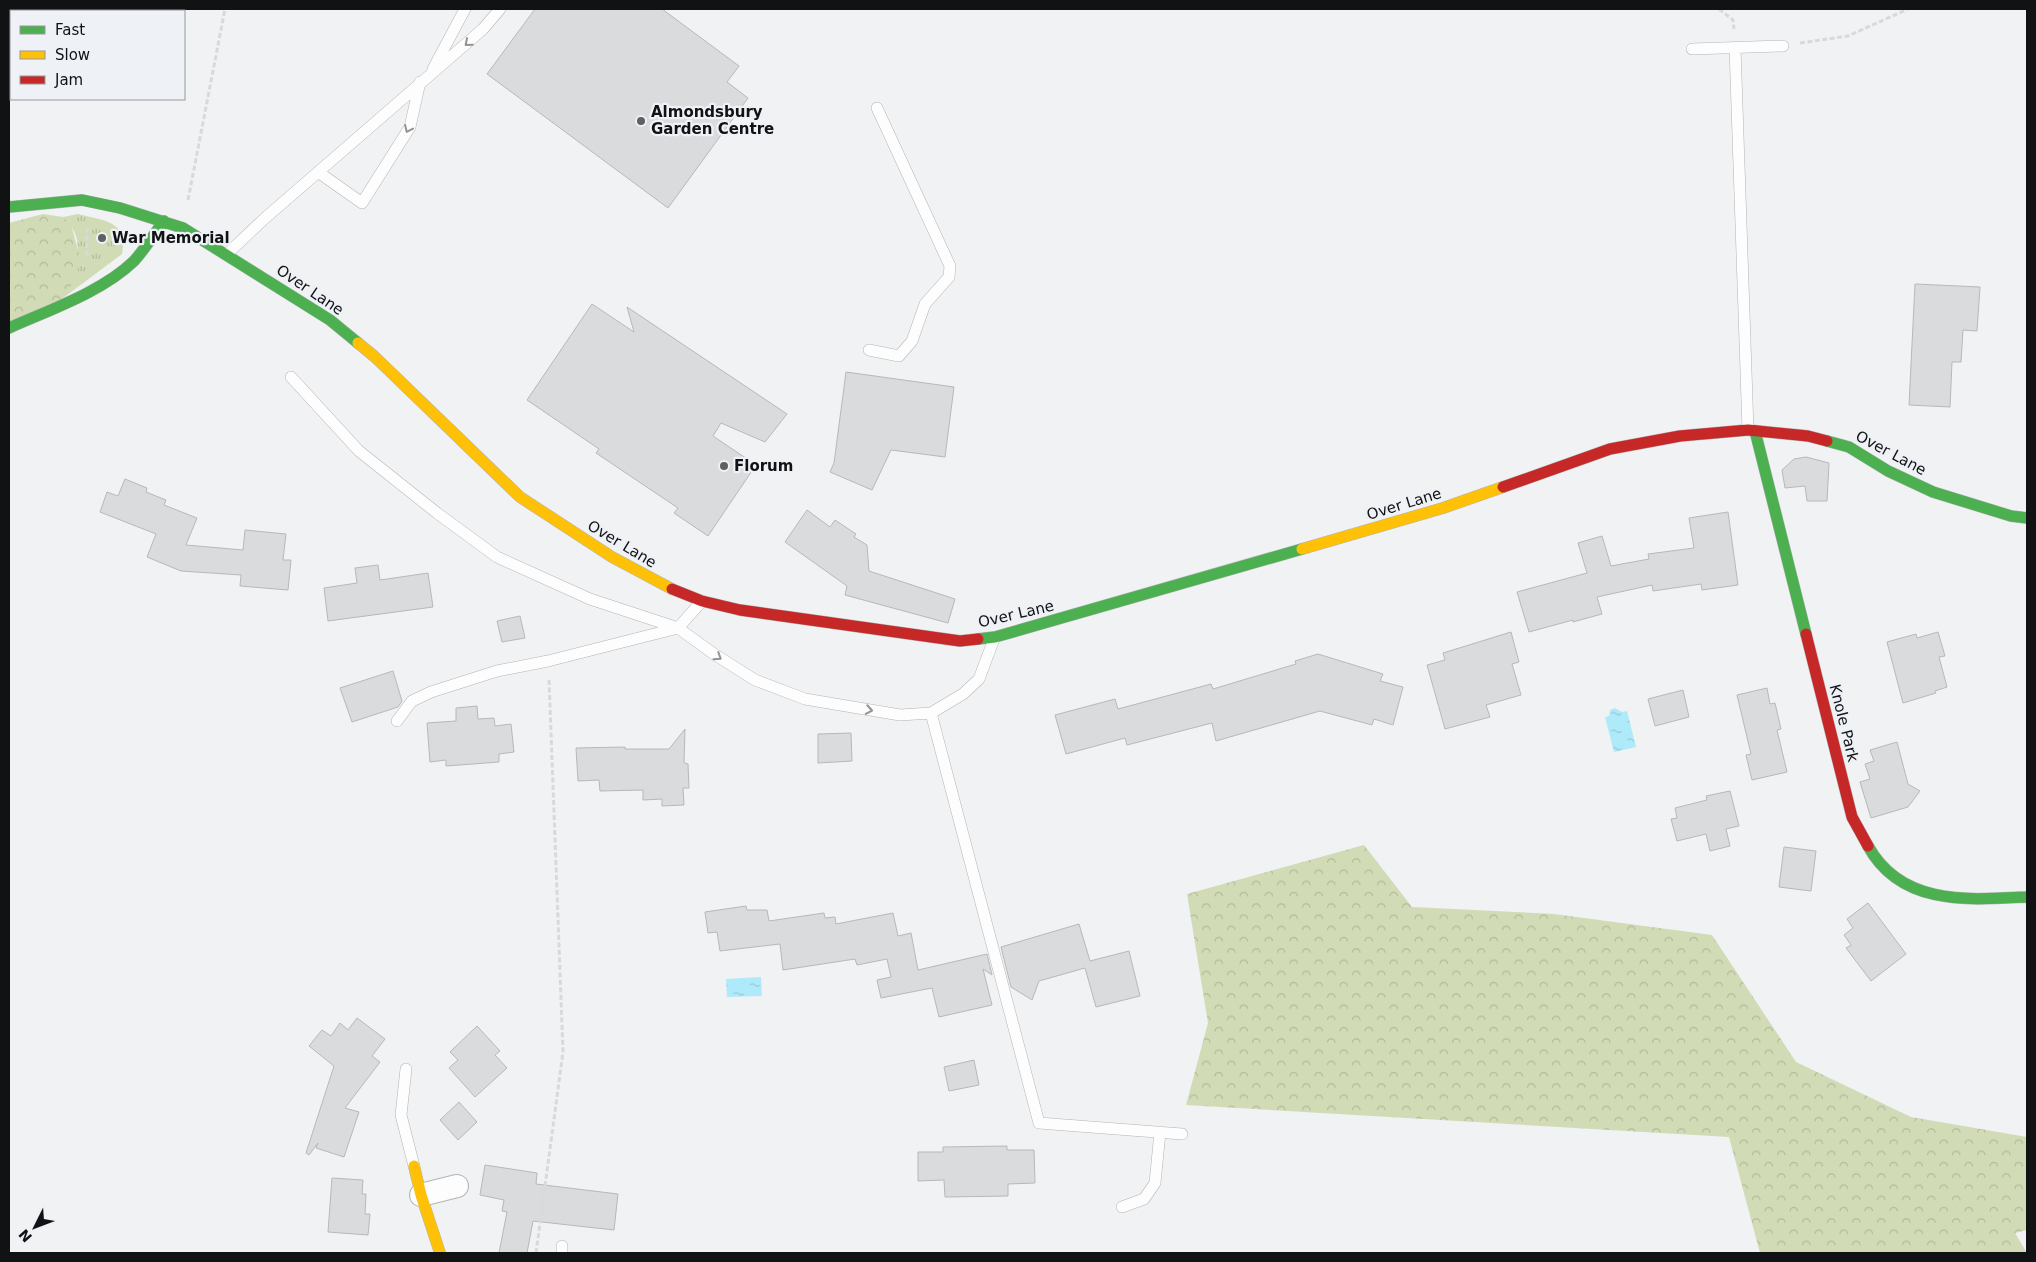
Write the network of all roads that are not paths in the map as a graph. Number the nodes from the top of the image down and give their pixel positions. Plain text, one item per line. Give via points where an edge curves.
1 (465, 9) edge
2 (500, 9) edge
3 (1783, 46) road end
4 (1735, 47) junction
5 (1692, 49) dead end
6 (431, 73) junction
7 (420, 82) junction
8 (877, 108) dead end
9 (318, 172) junction
10 (9, 207) edge
11 (164, 222) junction
12 (227, 254) junction
13 (9, 328) edge
14 (869, 350) dead end
15 (291, 377) dead end
16 (1752, 431) junction
17 (2027, 518) edge
18 (702, 601) junction
19 (678, 628) junction
20 (995, 637) junction
21 (931, 713) junction
22 (397, 721) dead end
23 (2027, 897) edge
24 (406, 1069) dead end
25 (1160, 1132) junction
26 (1182, 1134) dead end
27 (414, 1166) joint
28 (457, 1186) dead end
29 (421, 1195) junction
30 (1122, 1207) dead end
31 (440, 1253) edge

1 - 6 lane
2 -> 6 lane via 483,29
3 - 4 lane
4 - 5 lane
4 - 16 lane
6 - 7 lane
7 - 9 lane
7 -> 9 lane via 410,127 362,203
8 - 14 lane via 950,266 949,278 926,304 912,341 899,356
9 - 12 lane
10 - 11 street, Over Lane via 82,200
11 - 12 street, Over Lane via 183,228
11 - 13 street via 132,263 66,301
12 - 18 street, Over Lane via 330,320 368,351 520,497 612,557 663,585
15 - 19 lane via 359,451 497,557 590,598
16 - 17 street, Over Lane via 1808,436 1850,446 1888,471 1933,492
16 - 20 street, Over Lane via 1680,436 1610,449 1443,508
16 - 23 street, Knole Park via 1852,817 1880,866 1921,893 1954,899
18 - 19 lane
18 - 20 street, Over Lane via 740,610 960,641
19 -> 21 lane via 755,680 805,699 900,715
19 - 22 lane via 497,672 431,692 412,702
20 - 21 lane via 979,679 963,694
21 - 25 lane via 1039,1123
24 - 27 lane via 401,1115
25 - 26 lane
25 - 30 lane via 1155,1183 1144,1199
27 - 29 street
28 - 29 street
29 - 31 street

